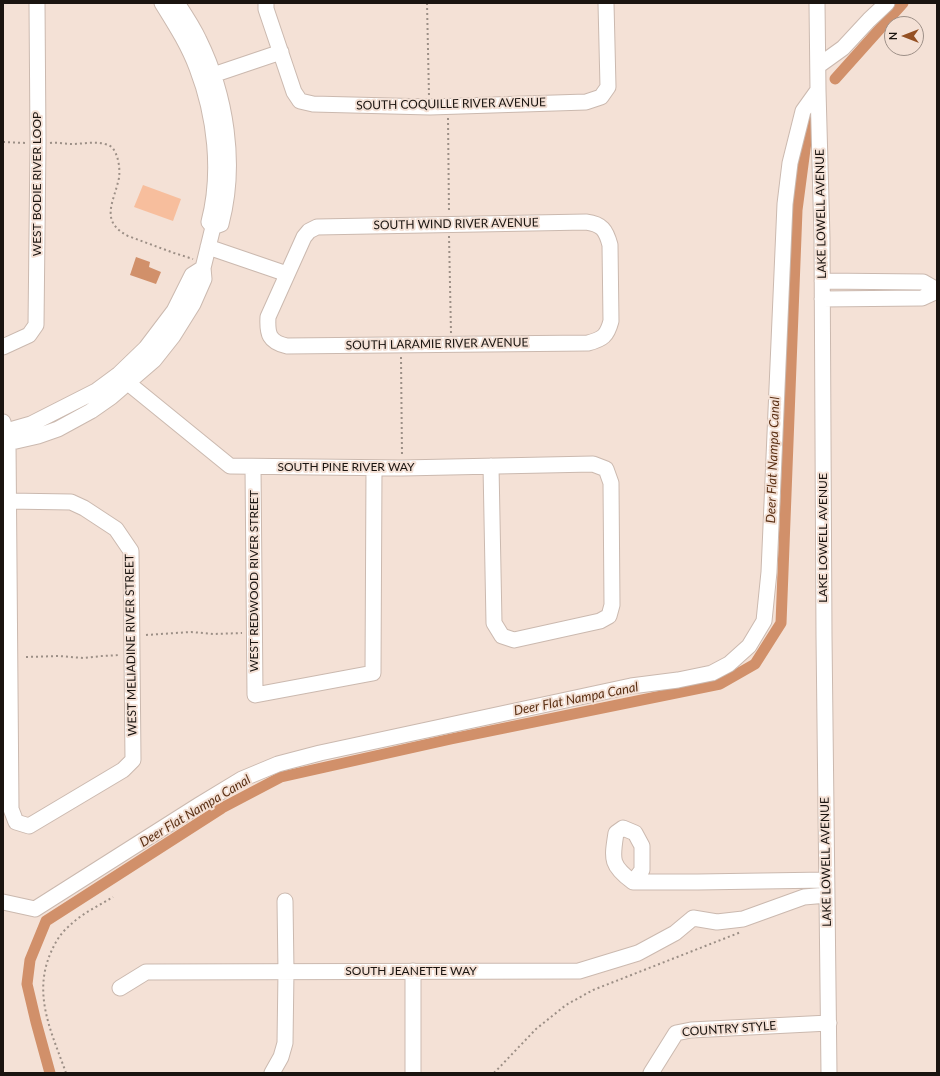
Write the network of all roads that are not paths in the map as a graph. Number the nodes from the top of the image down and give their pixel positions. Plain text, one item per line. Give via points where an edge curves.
1 (37, 3) edge
2 (162, 3) edge
3 (177, 3) edge
4 (266, 3) edge
5 (606, 3) edge
6 (817, 3) edge
7 (887, 3) edge
8 (281, 52) junction
9 (818, 66) junction
10 (207, 77) junction
11 (818, 90) junction
12 (208, 247) junction
13 (288, 274) junction
14 (822, 281) junction
15 (937, 291) edge
16 (822, 299) junction
17 (604, 336) joint
18 (3, 347) edge
19 (123, 378) junction
20 (4, 434) edge
21 (491, 466) junction
22 (253, 467) junction
23 (374, 468) junction
24 (8, 501) junction
25 (826, 880) junction
26 (632, 882) dead end
27 (827, 895) junction
28 (284, 901) dead end
29 (3, 902) edge
30 (413, 971) junction
31 (286, 972) junction
32 (120, 988) dead end
33 (828, 1023) junction
34 (272, 1073) edge
35 (413, 1073) edge
36 (651, 1073) edge
37 (829, 1073) edge

1 - 18 street, WEST BODIE RIVER LOOP via 36,325 29,335
2 - 10 street
3 - 10 street via 208,59
4 - 8 street
5 - 8 street, SOUTH COQUILLE RIVER AVENUE via 608,87 601,97 586,102 430,107 313,104 300,101 294,92
6 - 9 street, LAKE LOWELL AVENUE
7 - 9 street via 843,48
8 - 10 street
9 - 11 street, LAKE LOWELL AVENUE
10 - 12 street via 206,95 215,163 209,222 213,227
11 - 14 street, LAKE LOWELL AVENUE
11 - 29 street via 803,111 790,163 785,204 769,572 764,621 749,646 729,664 712,673 624,688 278,764 242,779 35,909
12 - 13 street
12 - 19 street via 203,265 204,279 193,304 173,336 154,360
13 - 17 street, SOUTH LARAMIE RIVER AVENUE via 268,317 267,329 271,339 287,346 588,343
13 - 17 street, SOUTH WIND RIVER AVENUE via 304,237 317,227 595,223 602,227 610,245 611,321
14 - 15 street via 923,282
14 - 16 street, LAKE LOWELL AVENUE
15 - 16 street via 922,298
16 - 25 street, LAKE LOWELL AVENUE
19 - 20 street via 111,397 58,429 38,436
19 - 22 street, SOUTH PINE RIVER WAY via 230,466
20 - 24 street
21 - 21 street, SOUTH PINE RIVER WAY via 593,464 606,469 612,483 612,606 609,616 600,621 514,640 502,636 494,623
21 - 23 street, SOUTH PINE RIVER WAY
22 - 23 street, SOUTH PINE RIVER WAY
22 - 23 street, WEST REDWOOD RIVER STREET via 255,695 373,673
24 - 24 street, WEST MELIADINE RIVER STREET via 11,809 16,822 29,826 122,770 134,760 131,551 116,529 71,502
25 - 26 street
25 - 27 street, LAKE LOWELL AVENUE
27 - 30 street, SOUTH JEANETTE WAY via 804,897 743,919 717,922 692,918 675,933 638,953 579,971
27 - 33 street, LAKE LOWELL AVENUE
28 - 31 street
30 - 31 street, SOUTH JEANETTE WAY
30 - 35 street
31 - 32 street, SOUTH JEANETTE WAY via 146,972
31 - 34 street via 285,1043 282,1057
33 - 36 street, COUNTRY STYLE via 691,1030 676,1033
33 - 37 street, LAKE LOWELL AVENUE

